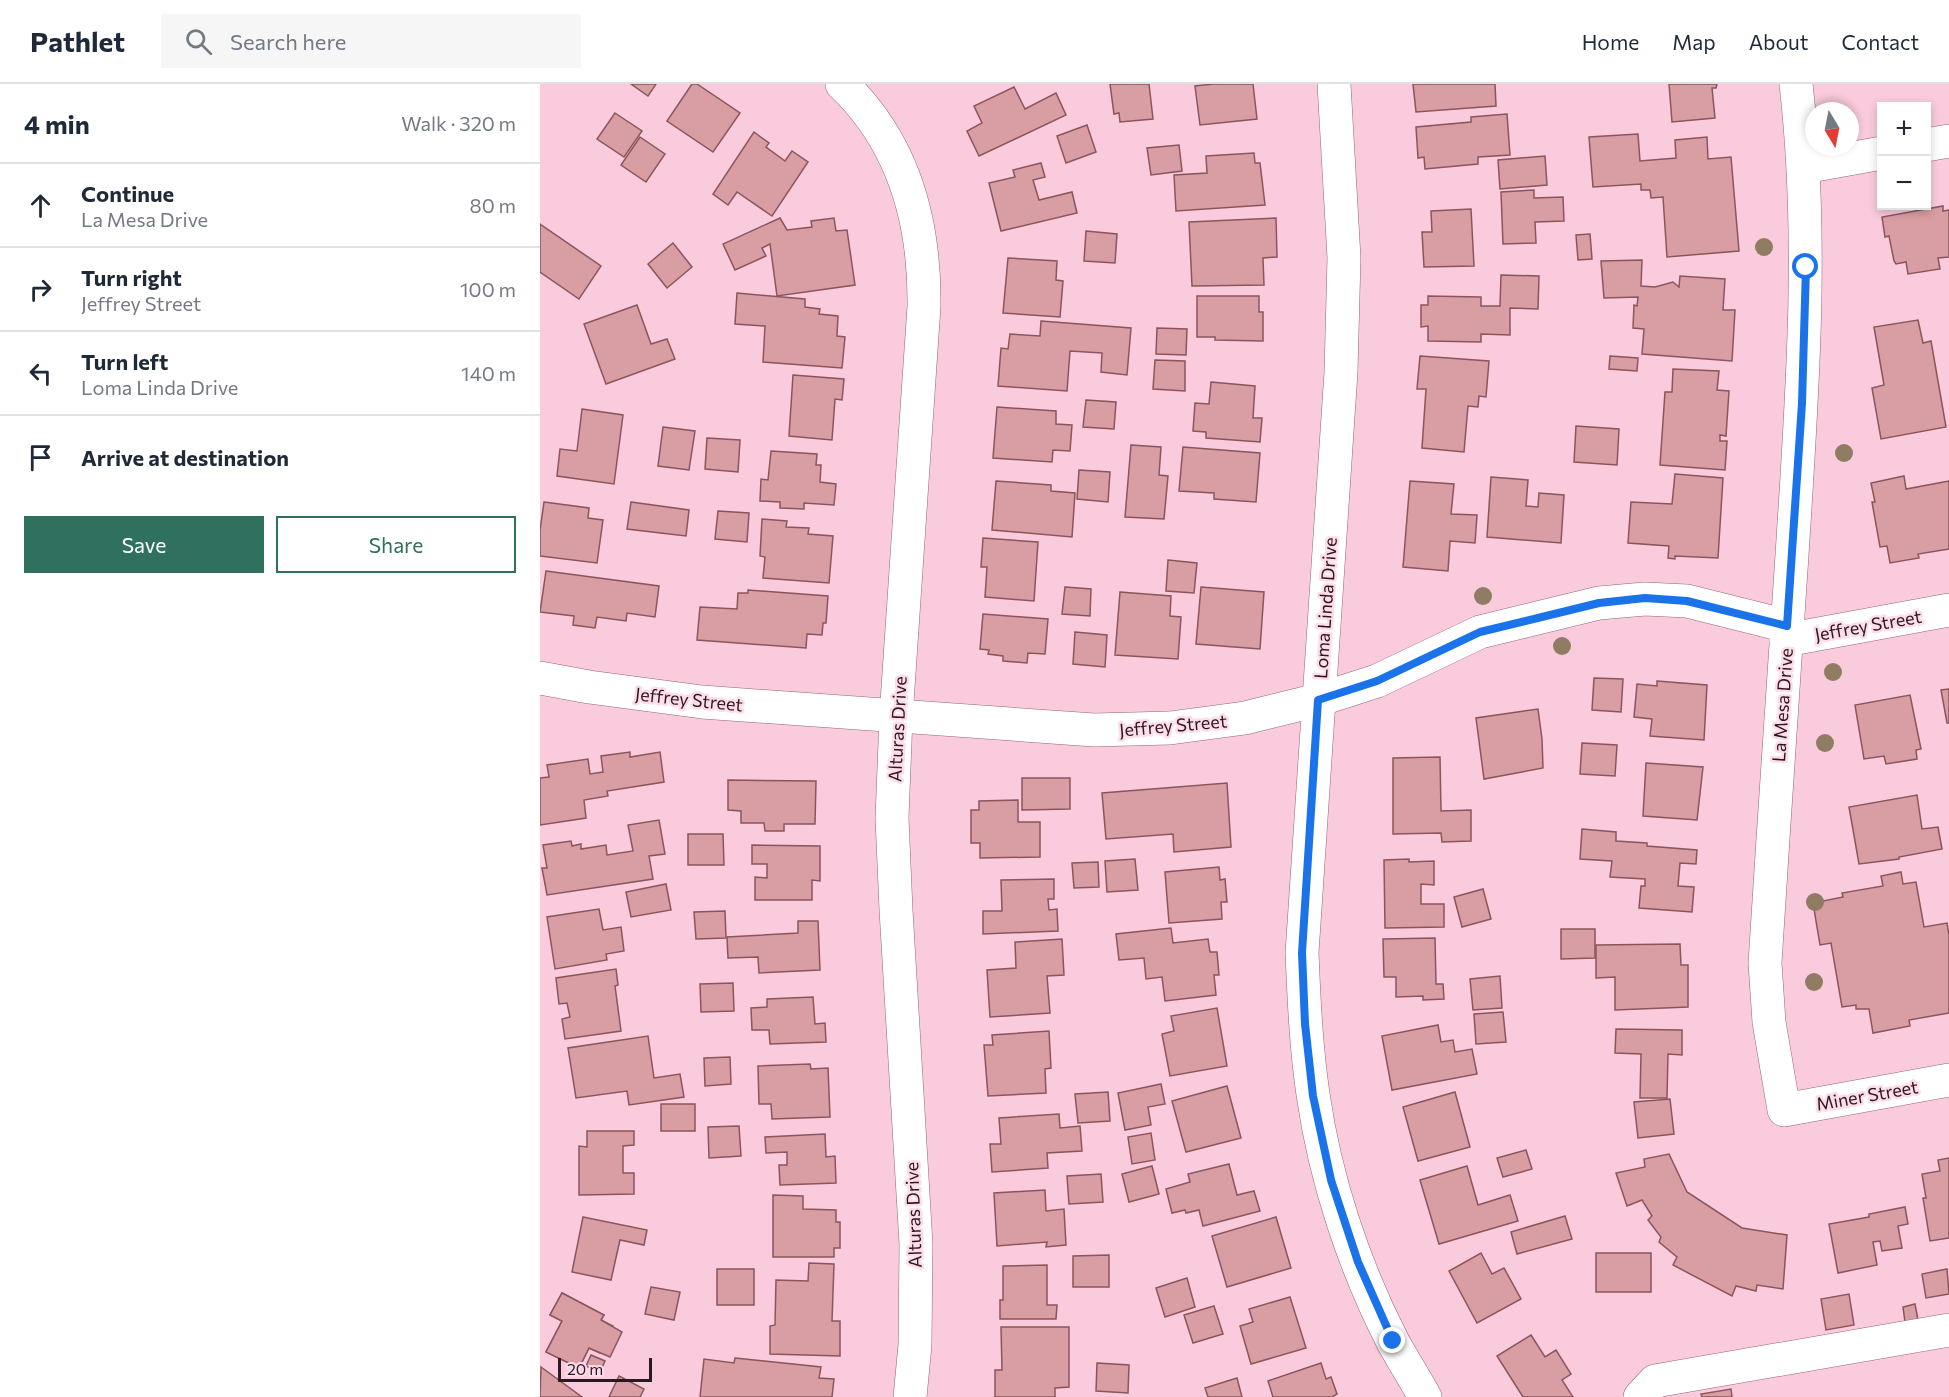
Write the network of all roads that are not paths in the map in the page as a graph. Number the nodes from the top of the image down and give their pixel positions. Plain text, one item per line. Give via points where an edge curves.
1 (842, 84) edge
2 (1334, 84) edge
3 (1796, 84) edge
4 (1949, 141) edge
5 (1931, 144) edge
6 (1877, 154) edge
7 (1804, 167) junction
8 (1949, 610) edge
9 (1786, 633) junction
10 (540, 678) edge
11 (1318, 700) junction
12 (896, 717) junction
13 (1949, 1080) edge
14 (1784, 1110) joint
15 (1949, 1330) edge
16 (910, 1397) edge
17 (1425, 1397) edge
18 (1640, 1397) edge

1 - 12 street, Alturas Drive via 882,134 901,170 917,217 924,267
2 - 11 street, Loma Linda Drive via 1344,258 1341,372
3 - 7 street, La Mesa Drive
4 - 5 street
6 - 7 street
7 - 9 street, La Mesa Drive via 1802,392
8 - 9 street, Jeffrey Street
9 - 11 street, Jeffrey Street via 1687,601 1645,598 1599,603 1480,632 1377,681
9 - 14 street, La Mesa Drive via 1765,963 1769,1022
10 - 12 street, Jeffrey Street via 702,702
11 - 12 street, Jeffrey Street via 1245,718 1170,728 1094,730
11 - 17 street, Loma Linda Drive via 1302,953 1313,1096 1331,1180 1358,1262 1393,1341
12 - 16 street, Alturas Drive via 892,818 916,1244
13 - 14 street, Miner Street
15 - 18 street via 1655,1381

